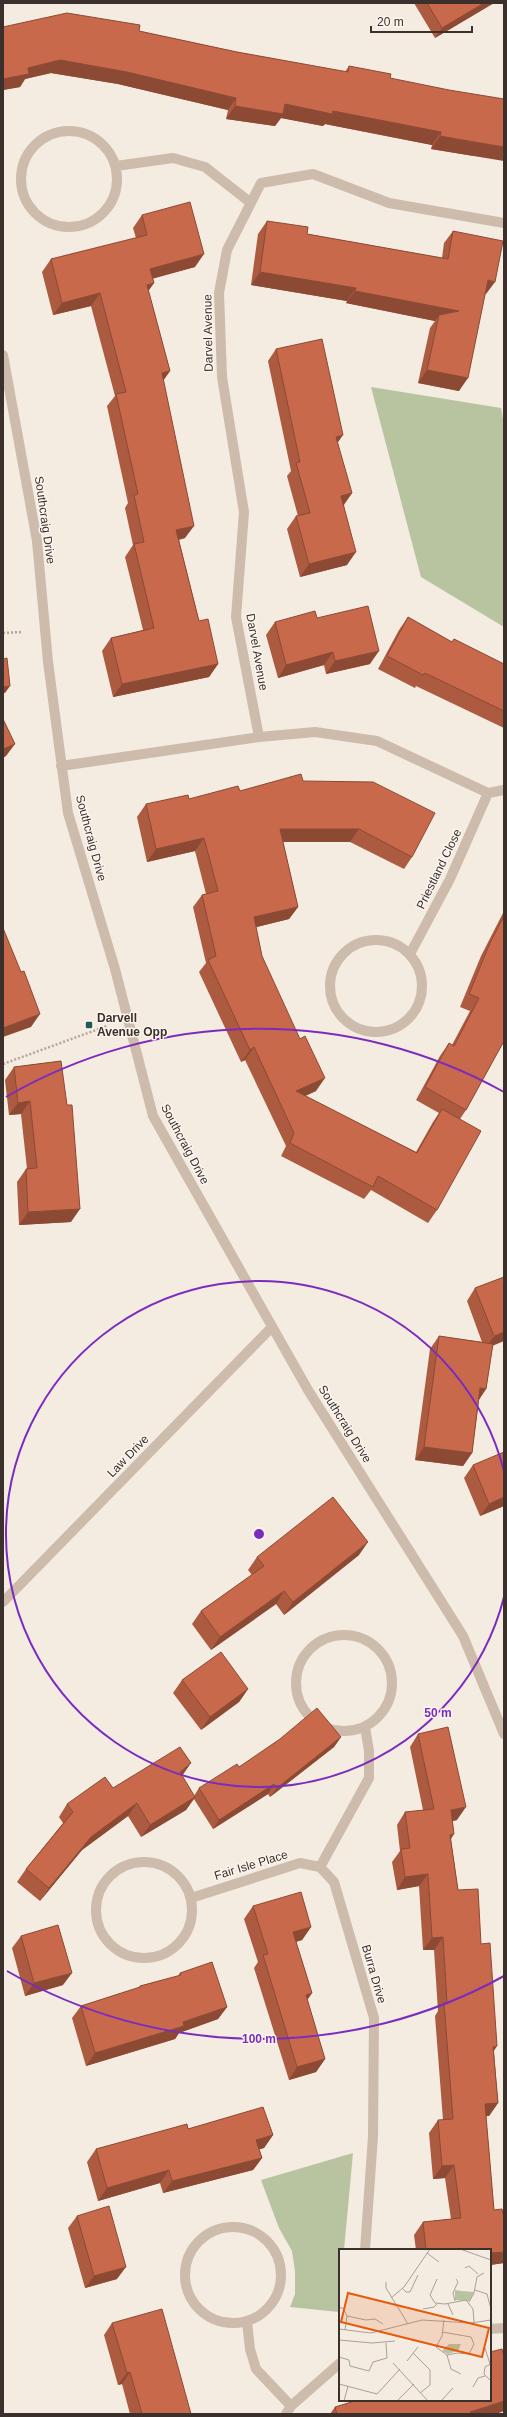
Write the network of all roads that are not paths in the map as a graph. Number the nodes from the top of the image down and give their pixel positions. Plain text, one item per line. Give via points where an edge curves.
1 (116, 166) junction
2 (251, 204) junction
3 (504, 223) edge
4 (3, 355) edge
5 (259, 737) junction
6 (61, 766) junction
7 (504, 790) edge
8 (488, 793) junction
9 (410, 954) junction
10 (272, 1327) junction
11 (3, 1602) edge
12 (365, 1727) junction
13 (504, 1734) edge
14 (320, 1867) junction
15 (191, 1898) junction
16 (365, 2249) edge
17 (247, 2322) junction
18 (504, 2328) edge
19 (491, 2329) edge
20 (339, 2364) edge
21 (289, 2410) edge

1 - 1 street via 118,182 113,198 104,212 91,221 76,226 60,226 45,220 33,210 24,196 21,181 23,165 30,151 40,140 54,133 70,130 85,133 99,140
1 - 2 street via 173,158 205,167
2 - 3 street, Darvel Avenue via 261,183 312,174 389,203
2 - 5 street, Darvel Avenue via 227,250 219,293 222,377 244,512 236,617
4 - 6 street, Southcraig Drive via 37,541
5 - 6 street
5 - 8 street via 315,732 377,741
6 - 10 street, Southcraig Drive via 68,813 128,1018 153,1116
7 - 8 street
8 - 9 street, Priestland Close via 450,879
9 - 9 street via 422,977 422,993 415,1011 399,1027 384,1032 368,1032 349,1023 333,1004 330,988 334,966 344,953 354,945 378,940 394,943
10 - 11 street, Law Drive
10 - 13 street, Southcraig Drive via 308,1390 463,1636
12 - 12 street via 338,1731 326,1728 311,1718 300,1701 296,1685 300,1666 308,1651 319,1642 335,1636 352,1635 369,1642 382,1653 391,1671 393,1686 387,1705 379,1717
12 - 14 street via 369,1751 369,1778
14 - 15 street, Fair Isle Place via 300,1864
14 - 16 street, Burra Drive via 334,1882 374,2018 373,2136
15 - 15 street via 192,1912 188,1930 180,1943 167,1953 140,1958 127,1955 111,1945 100,1929 96,1911 99,1892 109,1877 120,1868 136,1862 153,1862 170,1869 182,1880
17 - 17 street via 229,2323 217,2320 201,2310 189,2294 185,2277 189,2257 198,2242 210,2233 226,2227 243,2228 259,2235 272,2246 280,2263 282,2278 277,2296 269,2308
17 - 21 street via 250,2349 256,2369
18 - 19 street
20 - 21 street

